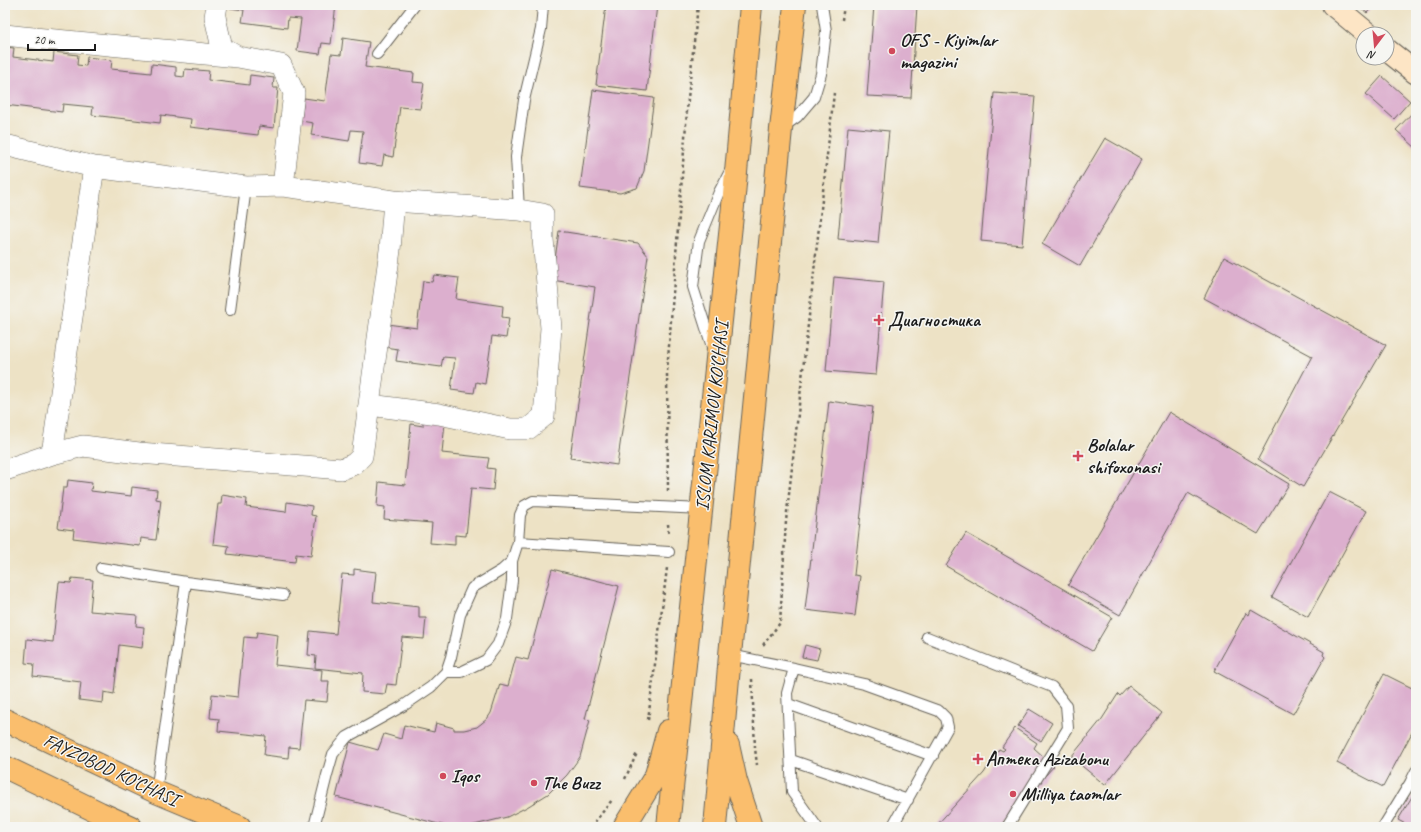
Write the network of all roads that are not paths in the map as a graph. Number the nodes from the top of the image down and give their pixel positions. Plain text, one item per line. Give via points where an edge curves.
1 (217, 5) edge
2 (415, 5) edge
3 (543, 5) edge
4 (751, 5) edge
5 (795, 5) edge
6 (822, 5) edge
7 (1333, 5) edge
8 (1358, 26) edge
9 (5, 35) edge
10 (377, 54) dead end
11 (1395, 56) edge
12 (238, 57) junction
13 (1416, 73) edge
14 (781, 129) junction
15 (5, 145) edge
16 (738, 153) junction
17 (94, 167) junction
18 (283, 186) junction
19 (246, 187) junction
20 (394, 201) junction
21 (519, 210) junction
22 (230, 310) dead end
23 (717, 362) junction
24 (370, 405) junction
25 (52, 454) junction
26 (5, 470) edge
27 (702, 509) junction
28 (518, 542) junction
29 (669, 552) road end
30 (512, 561) junction
31 (101, 568) dead end
32 (186, 582) junction
33 (283, 595) dead end
34 (927, 637) dead end
35 (730, 654) junction
36 (794, 668) junction
37 (685, 670) junction
38 (446, 672) junction
39 (788, 704) junction
40 (5, 720) edge
41 (724, 724) junction
42 (933, 756) junction
43 (791, 760) junction
44 (5, 767) edge
45 (1416, 771) edge
46 (156, 792) junction
47 (908, 800) junction
48 (132, 827) edge
49 (240, 827) edge
50 (314, 827) edge
51 (624, 827) edge
52 (668, 827) edge
53 (715, 827) edge
54 (751, 827) edge
55 (817, 827) edge
56 (892, 827) edge
57 (1008, 827) edge
58 (1383, 827) edge

1 - 12 street via 215,17 222,48
2 - 10 lane
3 - 21 lane via 541,29 524,100 516,157
4 - 16 main road, ISLOM KARIMOV KO'CHASI
5 - 14 main road
6 - 14 lane via 826,31 821,74 814,97 797,117
7 - 8 street
9 - 12 street
11 - 13 street
12 - 18 street via 281,65 294,93
14 - 35 main road
15 - 17 street
16 - 23 main road, ISLOM KARIMOV KO'CHASI
16 - 23 lane via 699,241 693,287
17 - 19 street
17 - 25 street
18 - 19 street
18 - 20 street
19 - 22 lane
20 - 21 street
20 - 24 street
21 - 24 street via 543,214 551,328 544,416 528,428 510,429 439,414
23 - 27 main road, ISLOM KARIMOV KO'CHASI
24 - 25 street via 362,456 354,464 342,469 83,446
25 - 26 street
27 - 28 lane via 533,501 524,506 520,515
27 - 37 main road, ISLOM KARIMOV KO'CHASI
28 - 29 lane
28 - 30 lane
30 - 38 lane via 472,588 460,615
30 - 38 lane via 507,619 498,644 486,660 461,672
31 - 32 lane
32 - 33 lane
32 - 46 lane
34 - 57 lane via 1052,687 1066,705 1068,728
35 - 36 lane
35 - 41 main road
36 - 39 lane via 787,693
36 - 42 lane via 864,684 939,711 946,718 948,727
37 - 51 main road via 656,775
37 - 52 main road, ISLOM KARIMOV KO'CHASI
38 - 50 lane via 431,687 403,706 347,737 333,754
39 - 42 lane
39 - 43 lane
40 - 46 main road, FAYZOBOD KO'CHASI
41 - 53 main road
41 - 54 main road via 736,781
42 - 47 lane
43 - 47 lane
43 - 55 lane via 792,792
44 - 48 main road
45 - 58 lane
46 - 49 main road, FAYZOBOD KO'CHASI
47 - 56 lane

